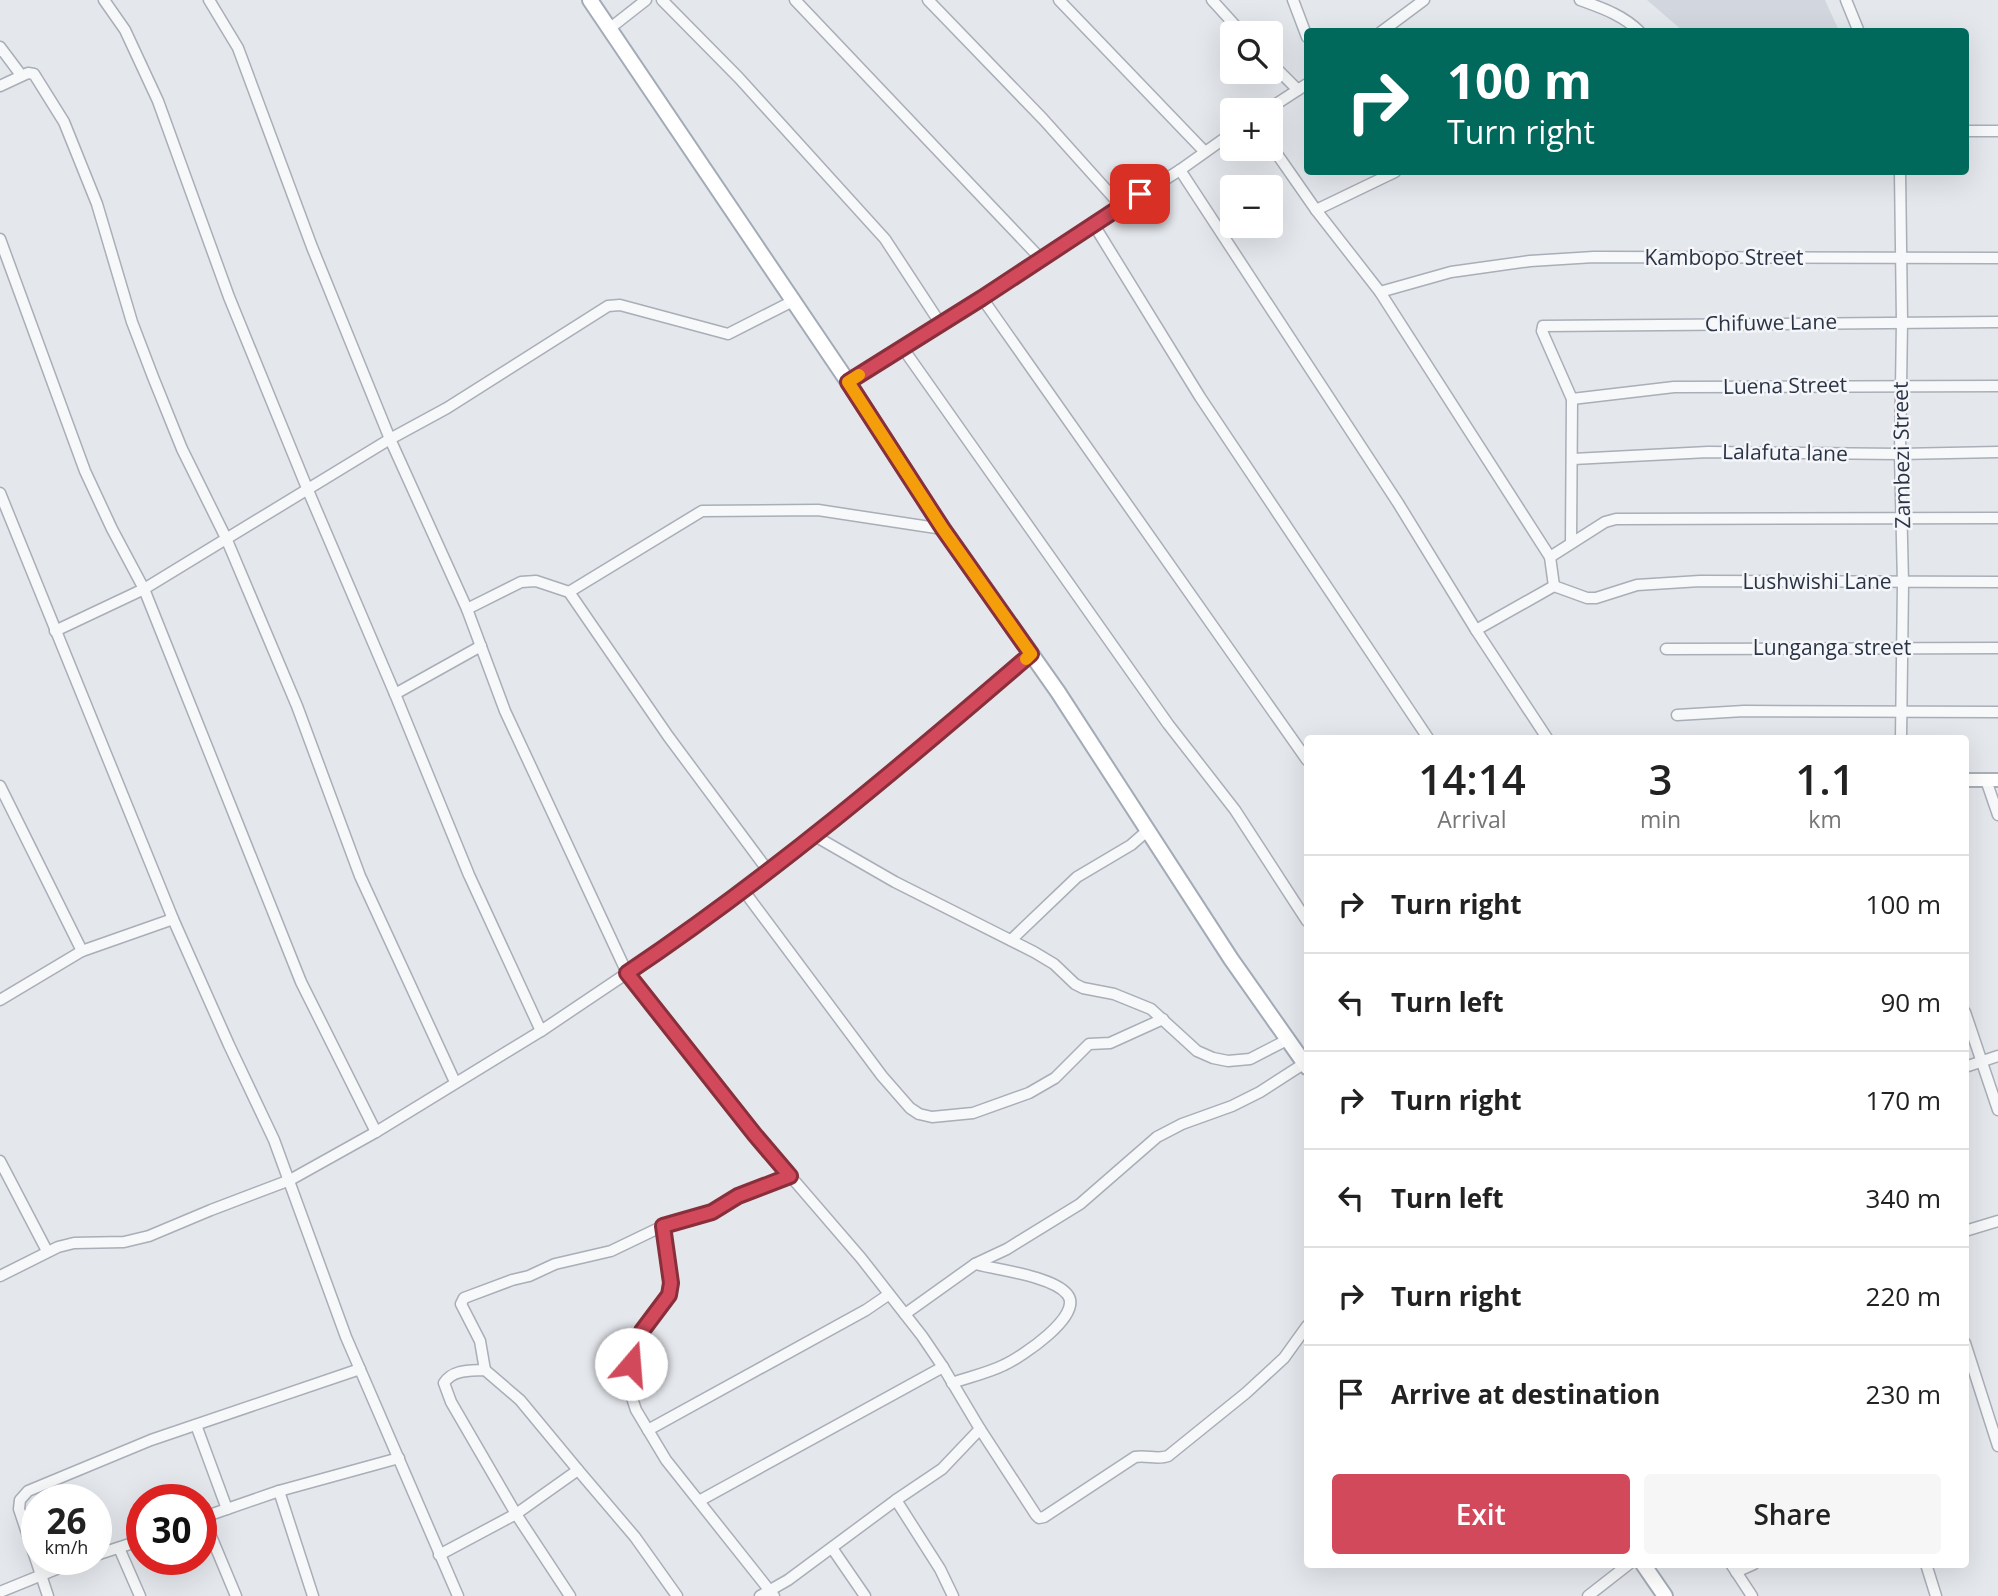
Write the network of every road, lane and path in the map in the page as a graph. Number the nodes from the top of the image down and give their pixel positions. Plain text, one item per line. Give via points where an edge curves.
1 (104, 0) edge
2 (209, 0) edge
3 (590, 0) edge
4 (646, 0) edge
5 (662, 0) edge
6 (794, 0) edge
7 (928, 0) edge
8 (1059, 0) edge
9 (1212, 0) edge
10 (1293, 0) edge
11 (1423, 0) edge
12 (1580, 0) edge
13 (1846, 0) edge
14 (1231, 21) edge
15 (1386, 28) edge
16 (1636, 28) edge
17 (1857, 28) edge
18 (609, 29) junction
19 (1304, 29) edge
20 (0, 47) edge
21 (1283, 72) edge
22 (21, 75) junction
23 (0, 86) edge
24 (1303, 87) edge
25 (1283, 100) edge
26 (1969, 131) edge
27 (1998, 131) edge
28 (1220, 141) edge
29 (1204, 151) junction
30 (1282, 161) edge
31 (1180, 170) junction
32 (1389, 175) edge
33 (1900, 175) edge
34 (1121, 206) junction
35 (1316, 210) junction
36 (1094, 225) junction
37 (0, 239) edge
38 (1901, 258) junction
39 (1998, 258) edge
40 (1041, 260) junction
41 (1380, 292) junction
42 (982, 298) junction
43 (793, 301) junction
44 (1902, 321) junction
45 (1998, 322) edge
46 (940, 323) junction
47 (902, 347) junction
48 (848, 382) junction
49 (1900, 385) junction
50 (1998, 386) edge
51 (1572, 399) junction
52 (390, 439) junction
53 (1998, 452) edge
54 (1900, 454) junction
55 (1573, 459) junction
56 (307, 488) junction
57 (0, 493) edge
58 (1902, 518) junction
59 (1998, 518) edge
60 (943, 529) junction
61 (226, 538) junction
62 (1571, 543) junction
63 (1550, 557) junction
64 (1998, 582) edge
65 (1903, 583) junction
66 (1554, 586) junction
67 (144, 589) junction
68 (569, 592) junction
69 (467, 609) junction
70 (1476, 630) junction
71 (55, 631) junction
72 (481, 646) junction
73 (1902, 648) junction
74 (1998, 648) edge
75 (1666, 649) dead end
76 (1031, 654) junction
77 (395, 694) junction
78 (1998, 712) edge
79 (1901, 713) junction
80 (1677, 715) dead end
81 (1426, 735) edge
82 (1545, 735) edge
83 (1901, 735) edge
84 (1304, 756) edge
85 (1969, 780) edge
86 (1992, 780) edge
87 (0, 786) edge
88 (1998, 815) edge
89 (1147, 831) junction
90 (815, 836) junction
91 (769, 872) junction
92 (744, 891) junction
93 (1304, 917) edge
94 (173, 919) junction
95 (1011, 940) junction
96 (82, 951) junction
97 (627, 973) junction
98 (0, 1000) edge
99 (1163, 1019) junction
100 (1969, 1024) edge
101 (541, 1031) junction
102 (1297, 1045) edge
103 (1998, 1056) edge
104 (1982, 1061) junction
105 (1304, 1066) edge
106 (1969, 1066) edge
107 (455, 1082) junction
108 (1998, 1110) edge
109 (376, 1132) junction
110 (0, 1161) edge
111 (790, 1176) junction
112 (290, 1180) junction
113 (1998, 1221) edge
114 (663, 1226) junction
115 (1969, 1230) edge
116 (47, 1251) junction
117 (975, 1264) junction
118 (0, 1276) edge
119 (888, 1295) junction
120 (905, 1314) junction
121 (1304, 1330) edge
122 (1969, 1355) edge
123 (943, 1367) junction
124 (360, 1369) junction
125 (485, 1370) junction
126 (952, 1383) junction
127 (196, 1425) junction
128 (979, 1429) junction
129 (648, 1430) junction
130 (1998, 1446) edge
131 (399, 1458) junction
132 (578, 1470) junction
133 (46, 1484) edge
134 (279, 1491) junction
135 (896, 1500) junction
136 (699, 1501) junction
137 (227, 1509) junction
138 (217, 1513) edge
139 (516, 1514) junction
140 (126, 1546) edge
141 (119, 1548) junction
142 (832, 1548) junction
143 (112, 1550) edge
144 (217, 1552) edge
145 (439, 1555) junction
146 (1624, 1568) edge
147 (1646, 1568) edge
148 (1734, 1568) edge
149 (1927, 1568) edge
150 (40, 1575) joint
151 (0, 1592) edge
152 (772, 1593) edge
153 (48, 1596) edge
154 (140, 1596) edge
155 (236, 1596) edge
156 (313, 1596) edge
157 (458, 1596) edge
158 (569, 1596) edge
159 (677, 1596) edge
160 (760, 1596) edge
161 (865, 1596) edge
162 (953, 1596) edge
163 (1588, 1596) edge
164 (1665, 1596) edge
165 (1752, 1596) edge
166 (1936, 1596) edge

1 - 56 street via 125,30 158,101 229,297
2 - 52 street via 238,48
3 - 18 main road
4 - 18 street
5 - 46 street via 885,239
6 - 40 street
7 - 34 street
8 - 29 street
9 - 14 street
10 - 19 street
11 - 15 street
12 - 16 street
13 - 17 street
18 - 43 main road
20 - 22 street
21 - 24 street
22 - 23 street
22 - 61 street via 34,74 64,122 97,204 131,323
24 - 25 street
26 - 27 street
28 - 29 street
29 - 31 street
30 - 35 street
31 - 34 street
31 - 70 street
32 - 35 street
33 - 38 street, Zambezi Street
34 - 36 street
35 - 41 street
36 - 40 street
36 - 81 street via 1200,397
37 - 67 street via 85,471
38 - 39 street, Kambopo Street
38 - 41 street, Kambopo Street via 1530,261 1451,272
38 - 44 street, Zambezi Street
40 - 42 street
41 - 63 street
42 - 46 street
42 - 84 street
43 - 48 main road
43 - 52 street via 728,334 620,305 608,306
44 - 45 street, Chifuwe Lane
44 - 49 street, Zambezi Street
44 - 51 street, Chifuwe Lane via 1543,326
46 - 47 street
47 - 48 street
47 - 93 street via 1168,724 1235,810
48 - 60 main road
49 - 50 street, Luena Street
49 - 51 street, Luena Street via 1674,387
49 - 54 street, Zambezi Street
51 - 55 street
52 - 56 street
52 - 69 street
53 - 54 street, Lalafuta lane
54 - 55 street, Lalafuta lane via 1708,452
54 - 58 street, Zambezi Street
55 - 62 street
56 - 61 street
56 - 77 street
57 - 71 street
58 - 59 street
58 - 62 street via 1616,519
58 - 65 street, Zambezi Street
60 - 68 street via 818,510 702,511
60 - 76 main road
61 - 67 street
61 - 107 street via 297,706 360,876
62 - 63 street
63 - 66 street
64 - 65 street, Lushwishi Lane
65 - 66 street, Lushwishi Lane via 1700,581 1636,585 1596,598
65 - 73 street, Zambezi Street
66 - 70 street
67 - 71 street
67 - 109 street via 301,982
68 - 69 street via 536,581 521,582
68 - 91 street
69 - 72 street
70 - 82 street
71 - 94 street
72 - 77 street
72 - 97 street via 505,711
73 - 74 street, Lunganga street
73 - 75 street, Lunganga street
73 - 79 street, Zambezi Street
76 - 89 main road
76 - 90 street
77 - 101 street via 469,875
78 - 79 street
79 - 80 street
79 - 83 street, Zambezi Street
85 - 86 street
86 - 88 street
87 - 96 street
89 - 95 street via 1077,877
89 - 102 main road
90 - 91 street
90 - 95 street
91 - 92 street
92 - 97 street
92 - 99 street via 882,1076 919,1114 973,1113 1029,1093 1055,1078 1089,1044 1110,1043
94 - 96 street
94 - 112 street
95 - 99 street via 1054,964 1075,984 1126,998
96 - 98 street
97 - 101 street
97 - 111 street
99 - 102 street via 1197,1051 1228,1061
100 - 104 street
101 - 107 street
103 - 104 street
104 - 106 street
104 - 108 street
105 - 117 street via 1231,1106 1157,1137 1080,1204
107 - 109 street
109 - 112 street
110 - 116 street
111 - 114 street via 745,1192 712,1212
111 - 119 street
112 - 116 street via 136,1240 74,1243
112 - 124 street
113 - 115 street
114 - 125 street via 611,1251 555,1264 464,1298 461,1304 480,1341
114 - 129 street via 669,1295 642,1331 631,1364 633,1401
116 - 118 street
117 - 120 street
117 - 126 street via 1059,1287 1070,1299 1070,1308 1058,1325 1013,1360
119 - 120 street
119 - 129 street
120 - 123 street
121 - 128 street via 1284,1358 1168,1456 1135,1457 1044,1517 1036,1515
122 - 130 street
123 - 126 street
123 - 136 street
124 - 127 street
124 - 131 street
125 - 132 street via 520,1400
125 - 139 street via 459,1372 444,1383
126 - 128 street
127 - 133 street
127 - 137 street
128 - 135 street via 942,1469
129 - 136 street
131 - 134 street
131 - 145 street
132 - 139 street
132 - 159 street
134 - 137 street
134 - 156 street
135 - 142 street
135 - 162 street
136 - 152 street
137 - 138 street
139 - 145 street
139 - 158 street
140 - 141 street
141 - 143 street
141 - 154 street
142 - 152 street
142 - 161 street
144 - 155 street
145 - 157 street
146 - 163 street
147 - 164 main road
148 - 165 street
149 - 166 street
150 - 151 street
150 - 153 street
152 - 160 street

